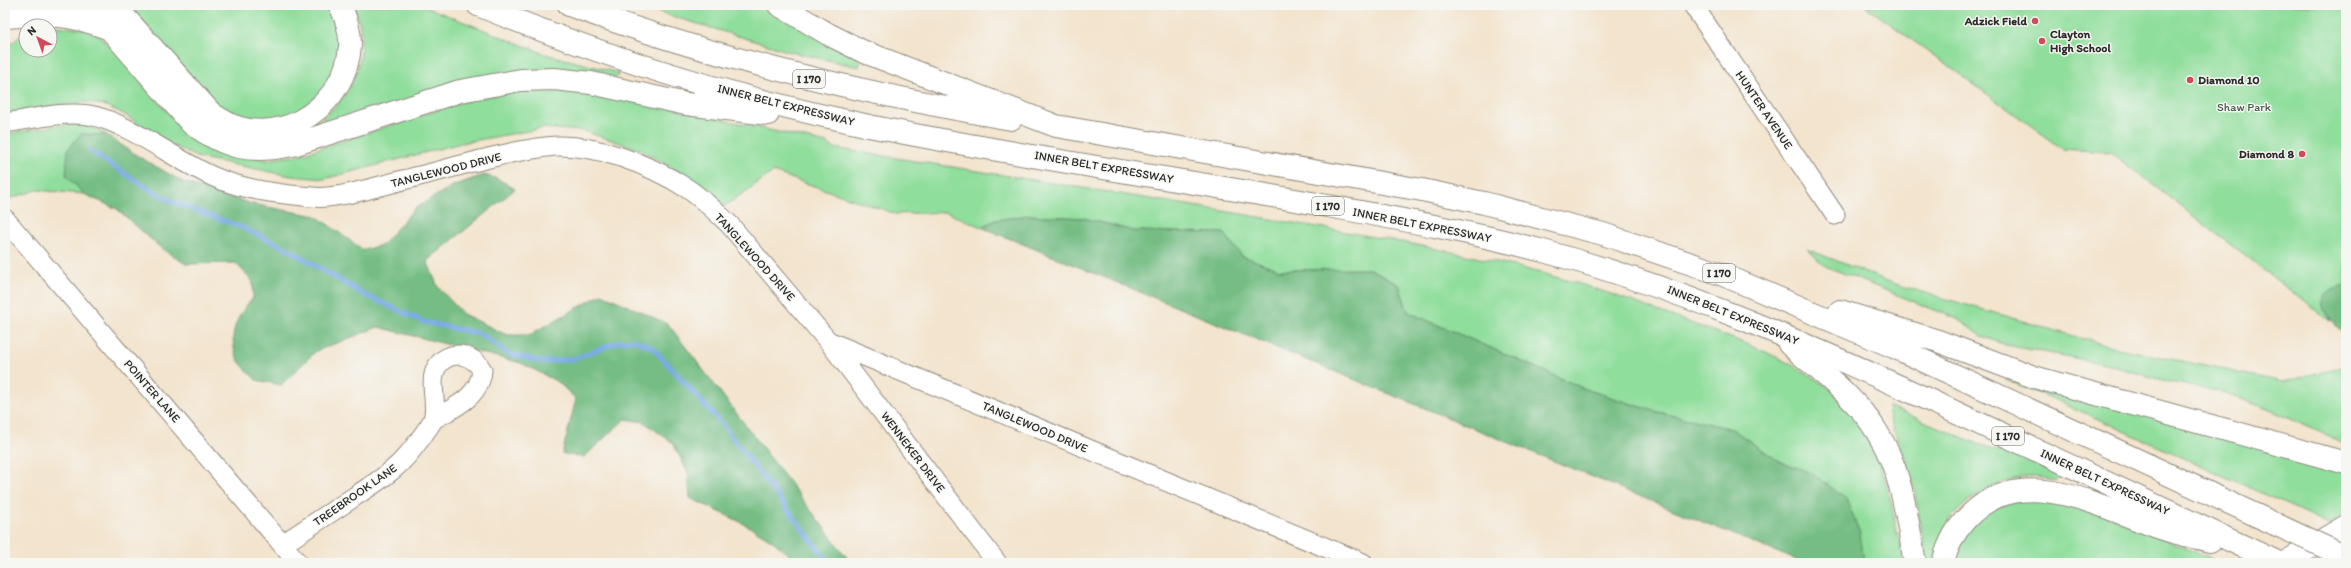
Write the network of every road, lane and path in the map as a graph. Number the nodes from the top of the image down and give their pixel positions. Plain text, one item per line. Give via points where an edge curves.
1 (89, 5) edge
2 (340, 5) edge
3 (478, 5) edge
4 (569, 5) edge
5 (779, 5) edge
6 (1693, 5) edge
7 (115, 12) edge
8 (5, 17) edge
9 (5, 123) edge
10 (870, 126) junction
11 (1056, 126) junction
12 (1835, 215) dead end
13 (5, 219) edge
14 (1721, 274) junction
15 (1775, 331) junction
16 (828, 341) junction
17 (434, 419) dead end
18 (2346, 463) edge
19 (2346, 526) edge
20 (2346, 543) edge
21 (283, 544) junction
22 (2240, 545) junction
23 (2346, 557) edge
24 (298, 563) edge
25 (998, 563) edge
26 (1363, 563) edge
27 (1915, 563) edge
28 (1943, 563) edge
29 (2279, 563) edge
30 (2284, 563) edge
31 (2314, 563) edge

1 - 7 highway
2 - 7 highway via 347,22 350,46 338,88 325,104 304,120 283,127 260,130 232,125 212,114
3 - 10 highway, INNER BELT EXPRESSWAY / I 170 via 599,51 712,87
4 - 11 highway, I 170 via 691,46 812,79 934,105
5 - 11 highway via 828,34 862,50
6 - 12 street, HUNTER AVENUE
7 - 8 highway
7 - 10 highway via 191,123 223,143 247,149 267,150 293,146 460,91 521,80 554,79 591,83 686,104
9 - 16 street, TANGLEWOOD DRIVE via 50,115 91,116 113,122 215,178 238,186 315,198 361,191 548,146 590,149 651,169 689,189 729,224
10 - 15 highway, INNER BELT EXPRESSWAY / I 170 via 1360,212 1481,236 1541,250 1659,286
11 - 14 highway, I 170 via 1484,203 1603,234
13 - 21 street, POINTER LANE
14 - 18 highway via 1938,341 2034,377
14 - 23 highway, I 170, bridge via 1894,347
15 - 22 highway, INNER BELT EXPRESSWAY / I 170
15 - 27 highway via 1860,409 1877,431 1899,482
16 - 25 street, WENNEKER DRIVE
16 - 26 street, TANGLEWOOD DRIVE
17 - 21 street, TREEBROOK LANE via 401,462
19 - 30 highway
20 - 31 highway
21 - 24 street, POINTER LANE
22 - 28 highway via 2185,536 2069,495 2028,490 2010,492 1990,500 1975,510 1952,537
22 - 29 highway, INNER BELT EXPRESSWAY / I 170

